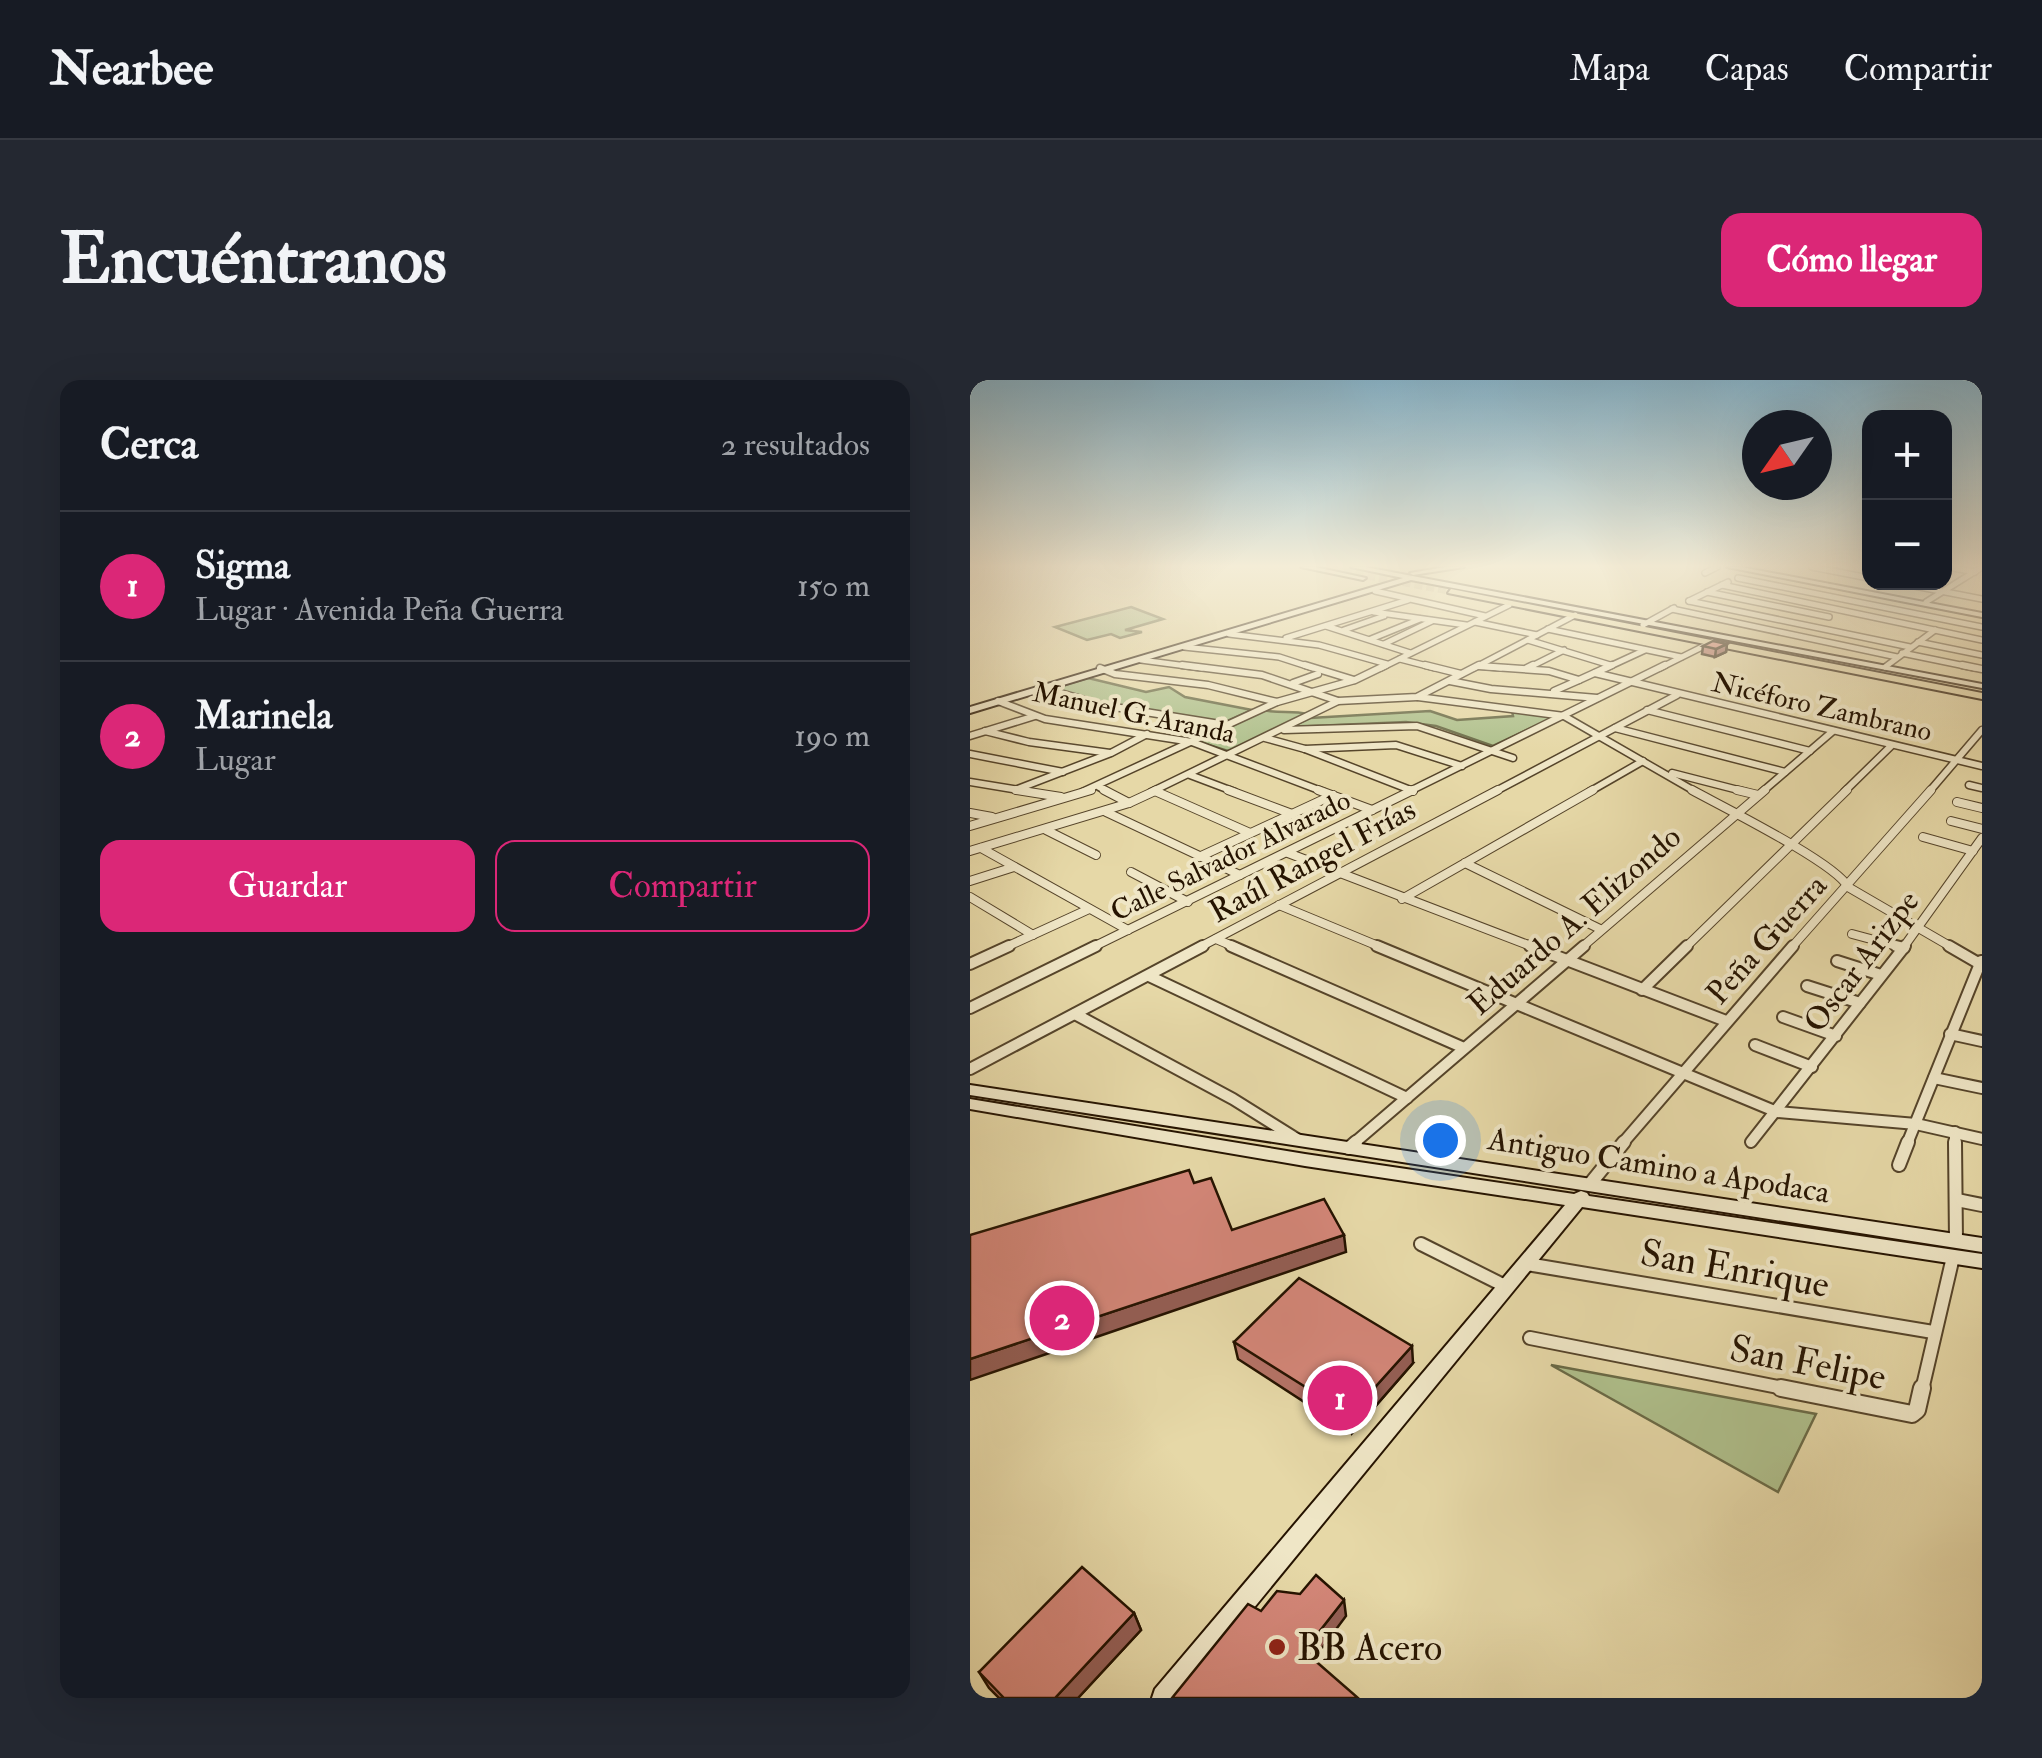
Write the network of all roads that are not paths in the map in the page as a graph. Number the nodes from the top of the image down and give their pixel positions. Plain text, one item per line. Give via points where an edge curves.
1 (1231, 629) edge
2 (1248, 629) edge
3 (1317, 629) edge
4 (1334, 629) edge
5 (1349, 629) edge
6 (1399, 629) edge
7 (1417, 629) edge
8 (1462, 629) edge
9 (1498, 629) edge
10 (1551, 629) edge
11 (1641, 629) edge
12 (1670, 629) edge
13 (1676, 629) edge
14 (1758, 629) edge
15 (1762, 629) edge
16 (1781, 629) edge
17 (1821, 629) edge
18 (1924, 629) edge
19 (1938, 629) edge
20 (1396, 630) junction
21 (1548, 630) junction
22 (1342, 631) junction
23 (1777, 631) junction
24 (1934, 631) junction
25 (1407, 633) junction
26 (1229, 634) junction
27 (1537, 635) junction
28 (1740, 638) junction
29 (1280, 640) junction
30 (1370, 640) junction
31 (1528, 640) junction
32 (1982, 640) edge
33 (1712, 642) junction
34 (1918, 642) junction
35 (1384, 644) junction
36 (1766, 646) junction
37 (1184, 647) junction
38 (1910, 647) junction
39 (1564, 650) junction
40 (1645, 650) junction
41 (1411, 653) junction
42 (1899, 655) junction
43 (1982, 655) edge
44 (1682, 657) junction
45 (1399, 659) junction
46 (1140, 660) junction
47 (1388, 664) junction
48 (1610, 665) junction
49 (1478, 666) junction
50 (1884, 667) junction
51 (1526, 668) junction
52 (1102, 669) junction
53 (1982, 670) edge
54 (1595, 672) junction
55 (1318, 674) dead end
56 (1462, 674) junction
57 (1901, 676) junction
58 (1356, 680) junction
59 (1578, 680) junction
60 (1450, 681) junction
61 (1292, 683) junction
62 (1631, 683) junction
63 (1042, 688) junction
64 (1316, 691) junction
65 (1552, 692) junction
66 (1982, 692) edge
67 (1677, 694) junction
68 (1418, 697) junction
69 (1598, 698) junction
70 (1338, 700) junction
71 (1000, 702) junction
72 (1277, 702) junction
73 (970, 709) edge
74 (1647, 710) junction
75 (1035, 716) junction
76 (1564, 716) junction
77 (1228, 725) junction
78 (1615, 728) junction
79 (1280, 730) junction
80 (1982, 730) edge
81 (1832, 731) junction
82 (985, 732) junction
83 (1147, 734) junction
84 (1601, 734) junction
85 (970, 736) edge
86 (1265, 738) junction
87 (1192, 742) junction
88 (1891, 746) junction
89 (1305, 749) junction
90 (1493, 750) junction
91 (1810, 751) junction
92 (1111, 753) junction
93 (970, 754) edge
94 (1232, 755) junction
95 (1512, 758) dead end
96 (1644, 761) junction
97 (1956, 761) junction
98 (1462, 766) junction
99 (1982, 766) edge
100 (1658, 770) junction
101 (1064, 772) junction
102 (1785, 772) junction
103 (1190, 775) junction
104 (970, 782) edge
105 (1969, 785) dead end
106 (1099, 786) junction
107 (1982, 788) edge
108 (1014, 790) junction
109 (1412, 790) junction
110 (1155, 791) junction
111 (1332, 795) junction
112 (1758, 796) junction
113 (1066, 798) junction
114 (1956, 802) dead end
115 (1128, 803) junction
116 (1982, 808) edge
117 (1372, 810) junction
118 (1106, 812) junction
119 (970, 813) edge
120 (1292, 814) junction
121 (1735, 814) junction
122 (998, 818) junction
123 (1951, 822) dead end
124 (970, 826) edge
125 (1982, 829) edge
126 (1046, 830) junction
127 (1250, 834) junction
128 (1924, 837) dead end
129 (1982, 838) edge
130 (1790, 846) junction
131 (982, 848) junction
132 (970, 851) edge
133 (1973, 851) junction
134 (1288, 853) junction
135 (1096, 855) dead end
136 (1199, 857) junction
137 (1465, 863) junction
138 (1014, 867) junction
139 (1131, 872) dead end
140 (1337, 874) junction
141 (1240, 876) junction
142 (970, 881) edge
143 (1848, 887) junction
144 (970, 897) edge
145 (1402, 900) junction
146 (1188, 902) junction
147 (1279, 905) junction
148 (1089, 909) junction
149 (1919, 928) junction
150 (1600, 929) junction
151 (1128, 930) junction
152 (1033, 934) junction
153 (1852, 934) dead end
154 (1216, 939) junction
155 (1904, 948) junction
156 (970, 950) edge
157 (981, 958) junction
158 (1566, 962) junction
159 (1838, 962) dead end
160 (1981, 962) edge
161 (970, 964) edge
162 (1882, 975) junction
163 (1149, 976) junction
164 (1806, 986) dead end
165 (1642, 990) junction
166 (1966, 995) junction
167 (1982, 997) edge
168 (1518, 1003) junction
169 (1860, 1003) junction
170 (970, 1008) edge
171 (1076, 1014) junction
172 (1782, 1016) dead end
173 (1726, 1020) junction
174 (1950, 1034) junction
175 (1836, 1036) junction
176 (1982, 1041) edge
177 (1754, 1045) dead end
178 (1464, 1048) junction
179 (1812, 1067) junction
180 (970, 1069) edge
181 (1682, 1070) junction
182 (1934, 1078) junction
183 (1982, 1088) edge
184 (970, 1090) edge
185 (1407, 1098) junction
186 (970, 1104) edge
187 (1777, 1112) junction
188 (1916, 1124) junction
189 (1956, 1132) junction
190 (1982, 1139) edge
191 (1298, 1140) junction
192 (1751, 1142) dead end
193 (1349, 1148) junction
194 (1899, 1165) dead end
195 (1584, 1192) junction
196 (1956, 1200) junction
197 (1982, 1205) edge
198 (1421, 1244) dead end
199 (1982, 1245) edge
200 (1954, 1249) junction
201 (1982, 1260) edge
202 (1527, 1264) junction
203 (1506, 1287) junction
204 (1933, 1332) junction
205 (1530, 1338) dead end
206 (1164, 1698) edge

1 - 52 street
2 - 26 street
3 - 29 street
4 - 22 street
5 - 22 street
6 - 20 street
7 - 25 street
8 - 41 street
9 - 27 street
10 - 21 street
11 - 33 main road
12 - 36 main road
13 - 28 street
14 - 28 street
15 - 23 street
16 - 23 street
17 - 38 street
18 - 24 street
19 - 24 street
20 - 25 street
20 - 30 street
21 - 27 street
21 - 40 street
22 - 30 street
23 - 42 street
24 - 32 street
24 - 34 street
25 - 35 street
26 - 29 street
26 - 37 street
27 - 31 street
28 - 36 street
29 - 47 street
30 - 35 street
31 - 39 street
31 - 49 street
33 - 44 street, Calle Salvador Alvarado
33 - 66 main road
34 - 38 street
34 - 43 street
35 - 41 street
36 - 50 street
36 - 57 main road
37 - 46 street
37 - 58 street via 1279,657
38 - 42 street
39 - 48 street
39 - 51 street
40 - 44 street
40 - 48 street
41 - 45 street
42 - 50 street
42 - 53 street
44 - 62 street, Calle Salvador Alvarado
45 - 47 street
45 - 56 street
46 - 52 street
46 - 61 street
47 - 58 street
48 - 54 street
49 - 51 street
49 - 56 street
50 - 57 main road
50 - 66 street
51 - 59 street
52 - 63 street
52 - 72 street
52 - 73 street
54 - 59 street
54 - 62 street, Nicéforo Zambrano
55 - 61 street
56 - 60 street
57 - 66 main road
58 - 64 street
59 - 65 street
60 - 65 street
60 - 68 street
61 - 64 street
62 - 67 street, Nicéforo Zambrano
62 - 69 street, Calle Salvador Alvarado
63 - 71 street
63 - 77 street
64 - 70 street
64 - 72 street
65 - 69 street
67 - 74 street, Raúl Rangel Frías
67 - 81 street, Nicéforo Zambrano
68 - 70 street
68 - 76 street
69 - 76 street, Calle Salvador Alvarado
70 - 79 street
71 - 73 street
71 - 75 street, Manuel G. Aranda
72 - 77 street
74 - 78 street, Raúl Rangel Frías
74 - 91 street
75 - 82 street
75 - 83 street, Manuel G. Aranda
76 - 84 street
76 - 90 street, Calle Salvador Alvarado
77 - 87 street
78 - 84 street, Raúl Rangel Frías
78 - 102 street
79 - 86 street
79 - 90 street via 1417,726
80 - 97 street, Peña Guerra
81 - 88 street, Nicéforo Zambrano
81 - 91 street, Eduardo A. Elizondo
82 - 85 street
82 - 92 street
83 - 87 street, Manuel G. Aranda
83 - 92 street
84 - 96 street
84 - 140 street, Raúl Rangel Frías
86 - 89 street
86 - 94 street
87 - 94 street, Manuel G. Aranda
87 - 106 street
88 - 97 street, Nicéforo Zambrano
88 - 130 street
89 - 98 street via 1396,745
89 - 109 street
90 - 95 street
90 - 98 street, Calle Salvador Alvarado
91 - 102 street, Eduardo A. Elizondo
92 - 101 street
93 - 101 street
94 - 103 street
94 - 111 street, Manuel G. Aranda
96 - 100 street
96 - 137 street
97 - 99 street, Nicéforo Zambrano
97 - 143 street, Peña Guerra
98 - 109 street, Calle Salvador Alvarado
100 - 112 street
100 - 121 street
101 - 108 street
102 - 112 street, Eduardo A. Elizondo
103 - 110 street
103 - 120 street
104 - 108 street
105 - 107 street
106 - 113 street
106 - 115 street
108 - 113 street
109 - 117 street, Calle Salvador Alvarado
110 - 115 street
110 - 127 street
111 - 117 street, Manuel G. Aranda
111 - 120 street
112 - 121 street, Eduardo A. Elizondo
113 - 122 street
114 - 116 street
115 - 118 street
117 - 134 street, Calle Salvador Alvarado
118 - 126 street
118 - 136 street
119 - 122 street
120 - 127 street
121 - 130 street
121 - 150 street, Eduardo A. Elizondo
122 - 124 street
123 - 125 street
126 - 131 street
126 - 135 street
127 - 136 street
128 - 133 street
129 - 133 street, Oscar Arizpe
130 - 143 street
130 - 165 street
131 - 132 street
131 - 138 street
133 - 149 street, Oscar Arizpe
134 - 140 street
134 - 141 street, Calle Salvador Alvarado
136 - 141 street
137 - 145 street
137 - 150 street
138 - 142 street
138 - 148 street
139 - 146 street
140 - 145 street
140 - 147 street, Raúl Rangel Frías
141 - 146 street, Calle Salvador Alvarado
143 - 149 street
143 - 173 street, Peña Guerra
144 - 152 street
145 - 158 street
146 - 151 street, Calle Salvador Alvarado
147 - 154 street, Raúl Rangel Frías
147 - 168 street
148 - 151 street
148 - 152 street
149 - 155 street, Oscar Arizpe
149 - 160 street
150 - 158 street, Eduardo A. Elizondo
151 - 170 street, Calle Salvador Alvarado
152 - 157 street
153 - 155 street
154 - 163 street, Raúl Rangel Frías
154 - 178 street
155 - 162 street, Oscar Arizpe
156 - 157 street
157 - 161 street
158 - 165 street
158 - 168 street, Eduardo A. Elizondo
159 - 162 street
160 - 166 street
162 - 169 street, Oscar Arizpe
163 - 171 street, Raúl Rangel Frías
163 - 185 street
164 - 169 street
165 - 173 street
166 - 167 street
166 - 174 street
168 - 178 street, Eduardo A. Elizondo
168 - 181 street
169 - 175 street, Oscar Arizpe
171 - 180 street, Raúl Rangel Frías
171 - 191 street
172 - 175 street
173 - 181 street, Peña Guerra
174 - 176 street
174 - 182 street
175 - 179 street, Oscar Arizpe
177 - 179 street
178 - 185 street, Eduardo A. Elizondo
179 - 187 street, Oscar Arizpe
181 - 187 street
181 - 195 street, Peña Guerra
182 - 183 street
182 - 188 street
184 - 191 street, Antiguo Camino a Apodaca
185 - 193 street, Eduardo A. Elizondo
186 - 195 street
187 - 188 street
187 - 192 street, Oscar Arizpe
188 - 189 street
188 - 194 street
189 - 190 street
189 - 196 street, San Felipe
191 - 193 street, Antiguo Camino a Apodaca
193 - 195 street, Antiguo Camino a Apodaca
195 - 200 street
195 - 202 street
196 - 197 street
196 - 200 street, San Felipe
198 - 203 street
199 - 200 street
200 - 201 street
200 - 204 street, San Felipe
202 - 203 street
202 - 204 street, San Enrique
203 - 206 street
204 - 205 street, San Felipe via 1917,1410 1909,1414

